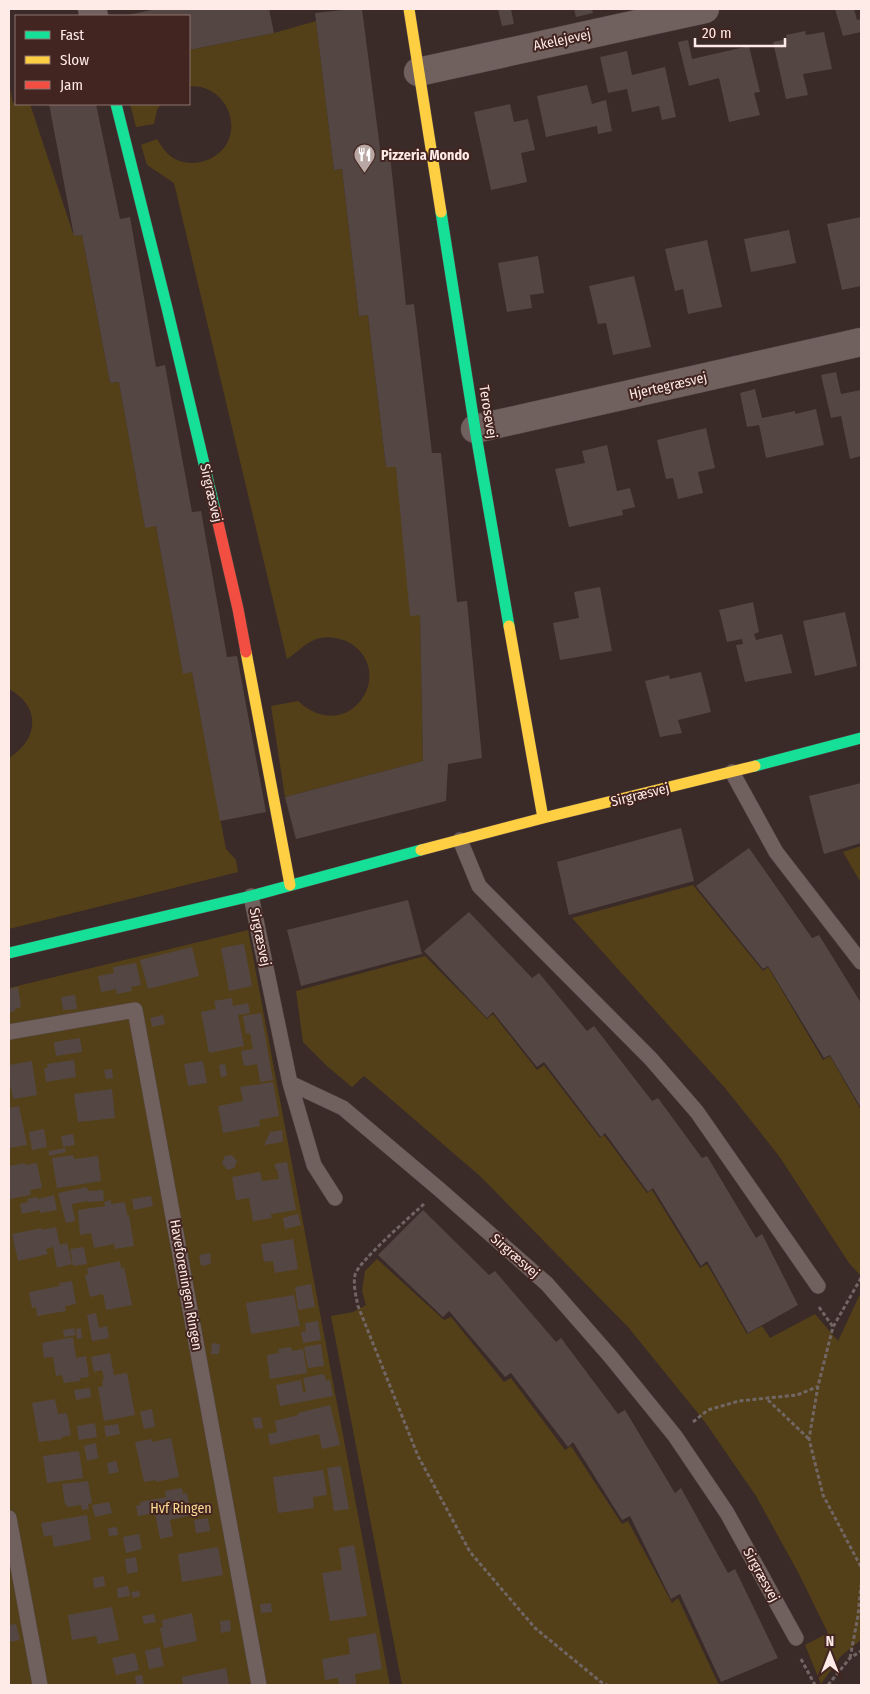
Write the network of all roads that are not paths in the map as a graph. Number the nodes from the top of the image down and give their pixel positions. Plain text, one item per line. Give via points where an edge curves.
1 (409, 9) edge
2 (705, 9) edge
3 (418, 72) junction
4 (116, 105) edge
5 (861, 342) edge
6 (476, 429) junction
7 (861, 738) edge
8 (732, 772) junction
9 (543, 818) junction
10 (460, 840) junction
11 (290, 885) junction
12 (252, 896) junction
13 (9, 953) edge
14 (861, 962) edge
15 (9, 1032) edge
16 (290, 1083) junction
17 (336, 1198) dead end
18 (818, 1286) dead end
19 (9, 1518) edge
20 (796, 1638) dead end
21 (40, 1685) edge
22 (259, 1685) edge

1 - 3 street, Terosevej
2 - 3 street, Akelejevej
3 - 6 street, Terosevej
4 - 11 street, Sirgræsvej via 238,609
5 - 6 street, Hjertegræsvej
6 - 9 street, Terosevej
7 - 8 street, Sirgræsvej
8 - 9 street, Sirgræsvej
8 - 14 lane via 776,852
9 - 10 street, Sirgræsvej
10 - 11 street, Sirgræsvej
10 - 18 lane via 479,886 651,1059 697,1112
11 - 12 street, Sirgræsvej
12 - 13 street, Sirgræsvej
12 - 16 lane, Sirgræsvej
15 - 22 lane, Haveforeningen Ringen via 136,1010
16 - 17 lane via 314,1165
16 - 20 lane, Sirgræsvej via 343,1108 547,1284 676,1436 727,1513
19 - 21 lane

